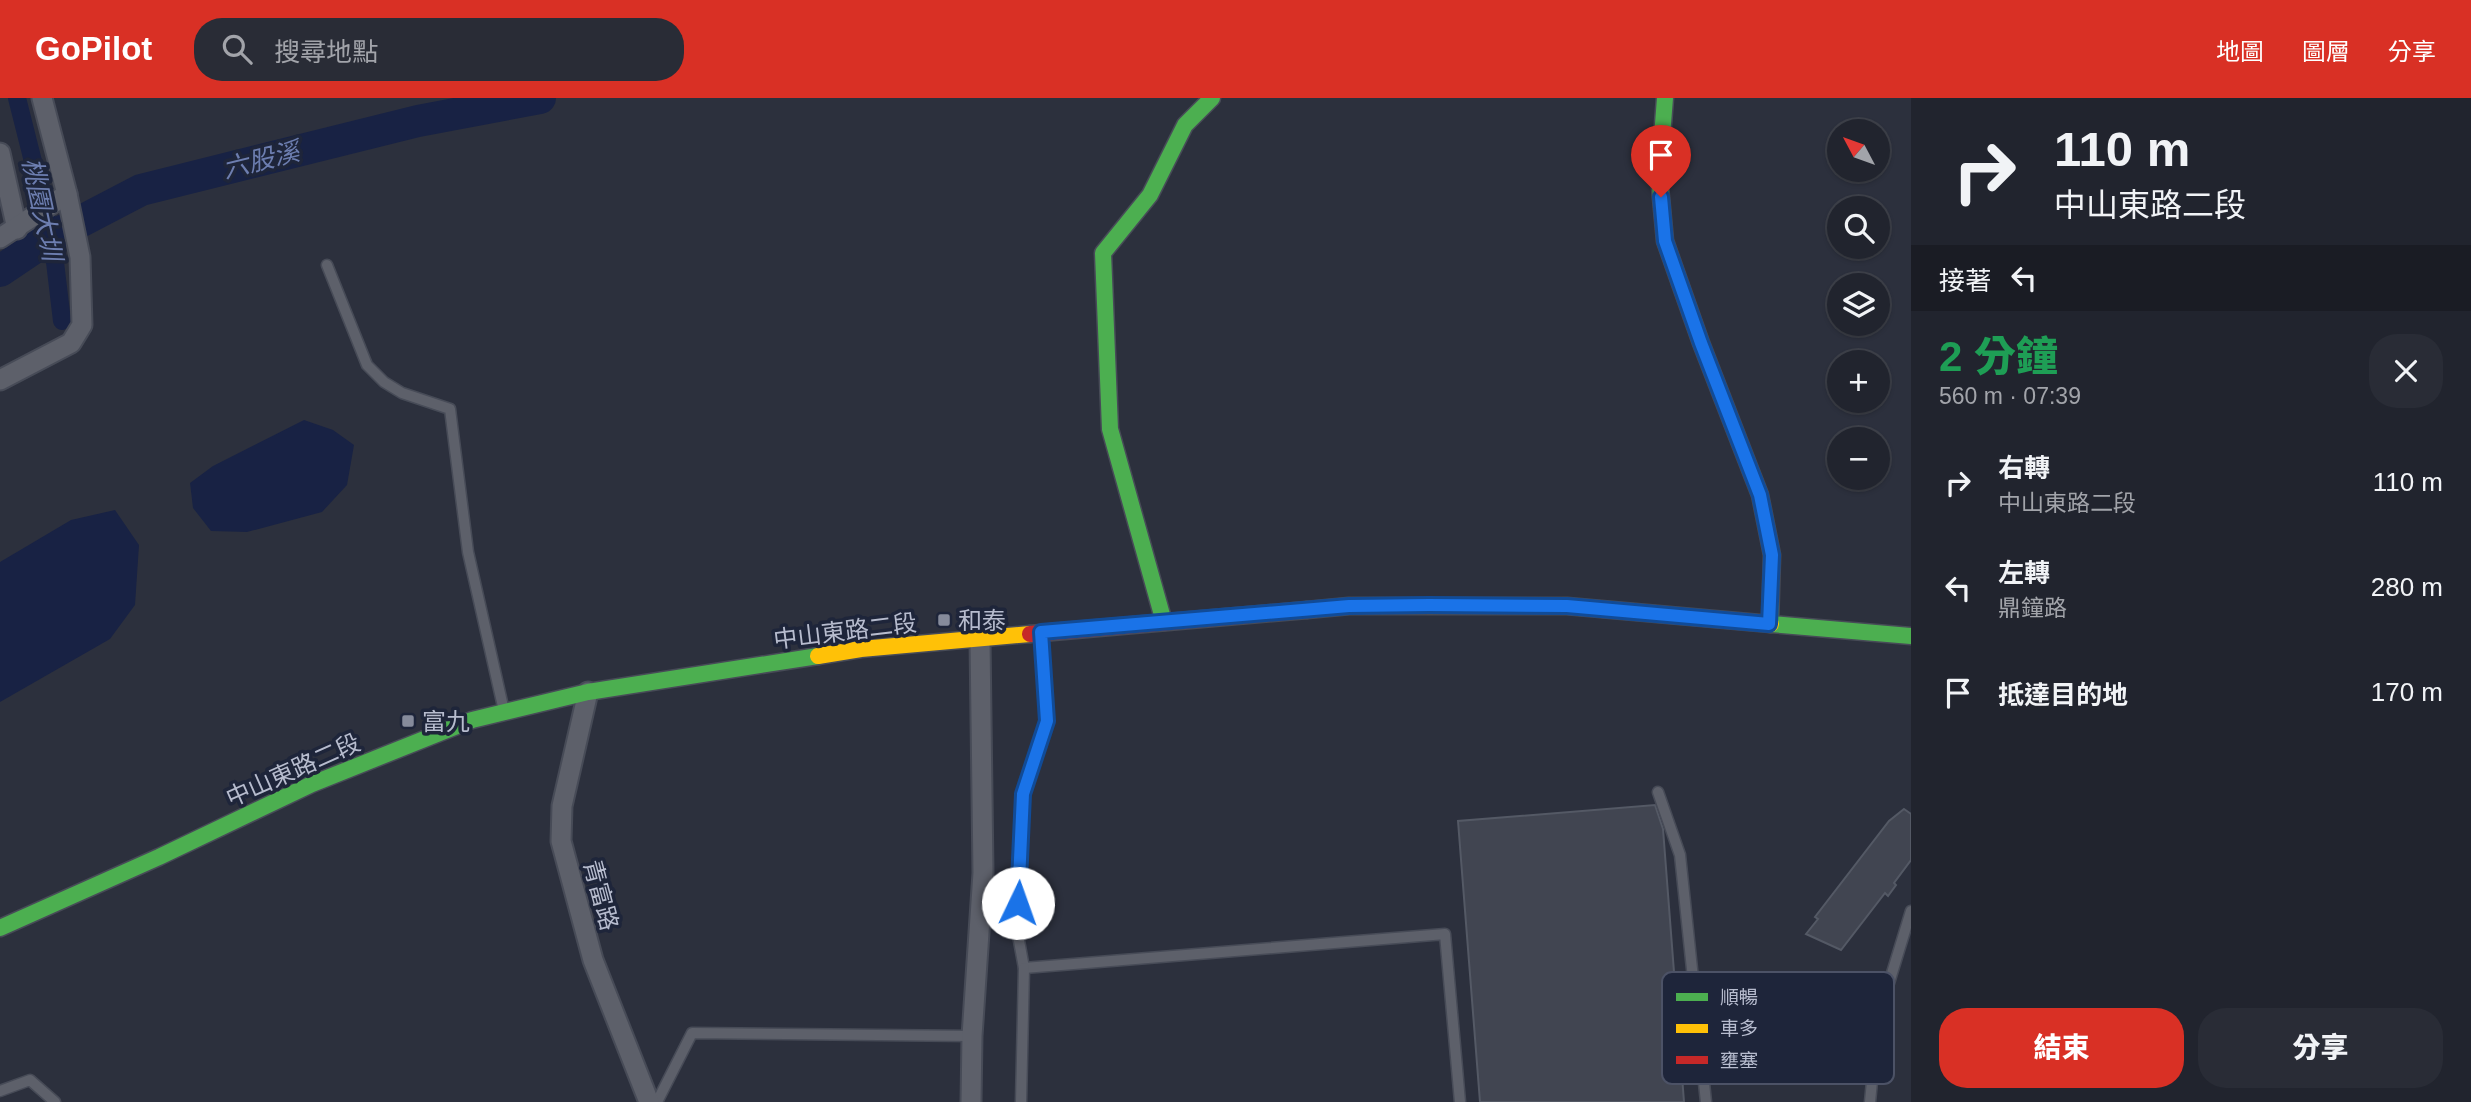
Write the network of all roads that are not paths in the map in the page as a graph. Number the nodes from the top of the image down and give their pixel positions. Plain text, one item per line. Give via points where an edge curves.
1 (42, 98) edge
2 (1212, 98) edge
3 (1665, 98) edge
4 (0, 153) edge
5 (67, 194) junction
6 (8, 233) edge
7 (327, 265) dead end
8 (0, 380) edge
9 (1164, 622) junction
10 (1769, 624) junction
11 (1041, 632) junction
12 (1911, 636) edge
13 (980, 640) junction
14 (587, 692) junction
15 (504, 711) junction
16 (1658, 792) dead end
17 (1911, 911) edge
18 (0, 928) edge
19 (1024, 968) junction
20 (1693, 972) edge
21 (1893, 972) edge
22 (972, 1036) junction
23 (1704, 1084) edge
24 (1872, 1084) edge
25 (0, 1091) edge
26 (55, 1102) edge
27 (649, 1102) edge
28 (657, 1102) edge
29 (971, 1102) edge
30 (1021, 1102) edge
31 (1460, 1102) edge
32 (1706, 1102) edge
33 (1870, 1102) edge

1 - 5 street
2 - 9 main road via 1185,125 1150,195 1103,253 1110,429
3 - 10 main road via 1659,176 1665,241 1760,495 1772,555
4 - 6 street
5 - 6 street
5 - 8 street via 80,257 82,325 71,343
7 - 15 lane via 367,365 402,393 450,408 468,552
9 - 10 main road, 中山東路二段 via 1349,606 1456,605 1567,606
9 - 11 main road, 中山東路二段
10 - 12 main road, 中山東路二段
11 - 13 main road, 中山東路二段
11 - 19 lane via 1047,721 1023,794 1017,930
13 - 14 main road, 中山東路二段 via 861,649
13 - 22 street via 983,873
14 - 15 main road, 中山東路二段
14 - 27 street, 青富路 via 562,806 561,841 593,960
15 - 18 main road, 中山東路二段 via 472,719 312,784
16 - 20 lane via 1681,855
17 - 21 lane
19 - 30 lane
19 - 31 lane via 1445,934
22 - 28 lane via 692,1033
22 - 29 street
23 - 32 lane
24 - 33 lane
25 - 26 lane via 30,1080

